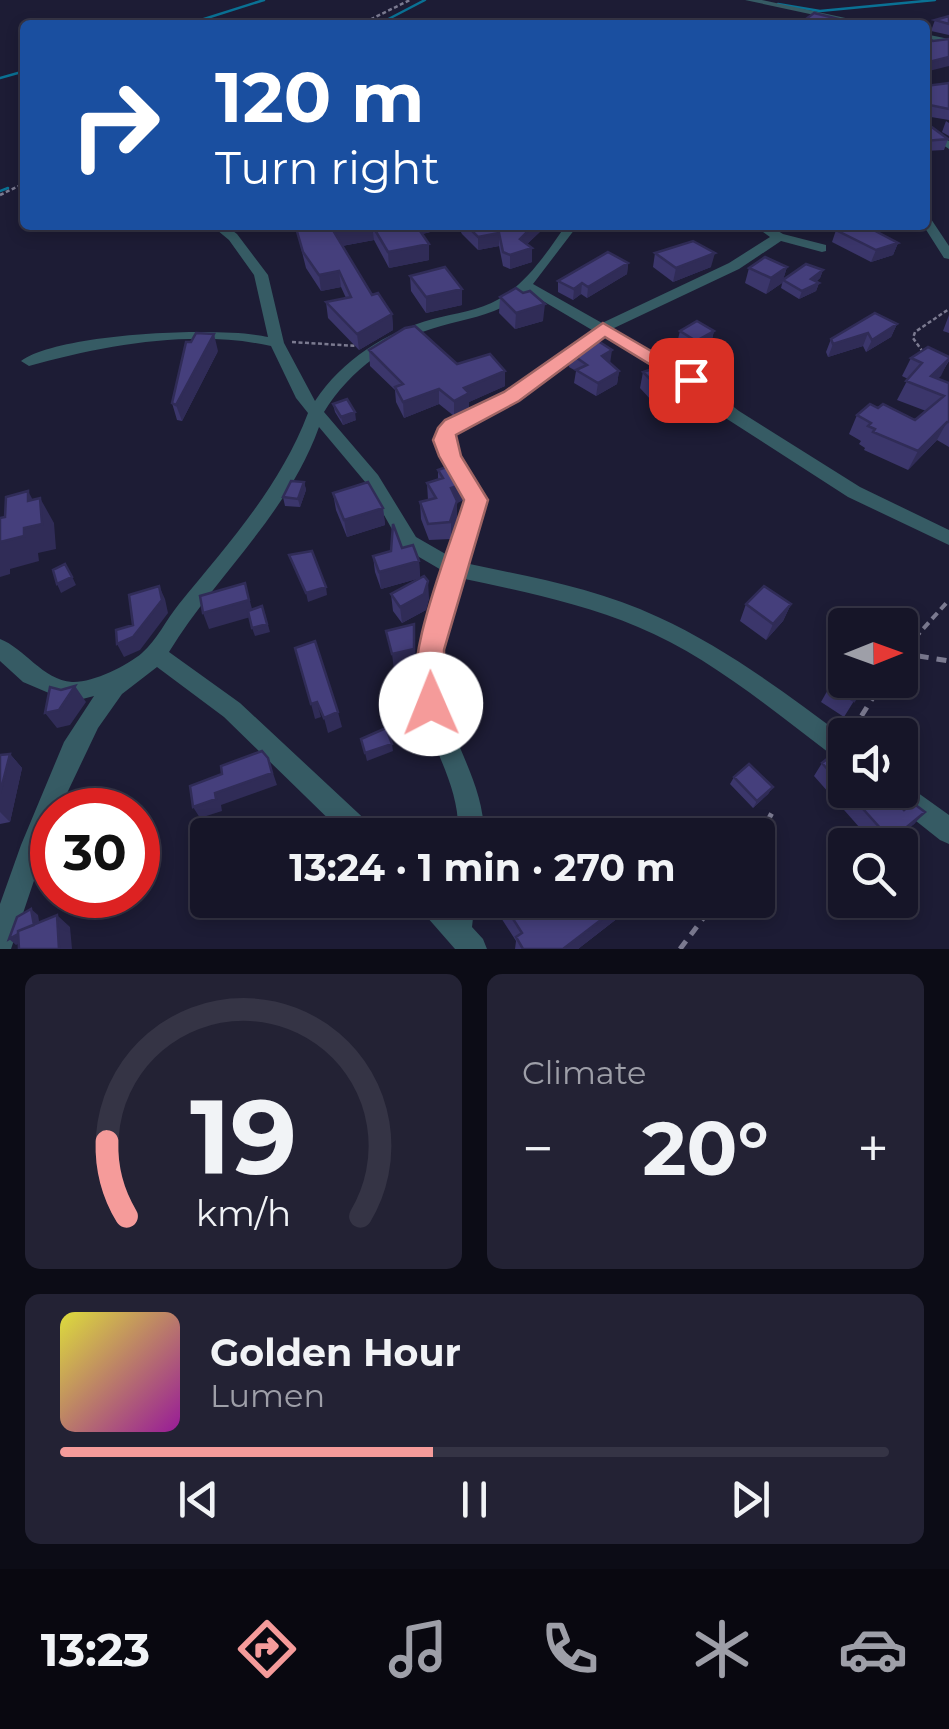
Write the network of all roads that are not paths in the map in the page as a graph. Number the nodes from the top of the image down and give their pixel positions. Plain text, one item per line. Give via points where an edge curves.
1 (749, 0) edge
2 (849, 20) edge
3 (930, 226) edge
4 (224, 230) edge
5 (568, 230) edge
6 (767, 230) edge
7 (779, 237) junction
8 (822, 248) dead end
9 (949, 254) edge
10 (526, 285) junction
11 (603, 328) junction
12 (277, 343) junction
13 (28, 361) dead end
14 (316, 413) junction
15 (949, 538) edge
16 (456, 569) junction
17 (0, 648) edge
18 (156, 654) junction
19 (124, 679) junction
20 (828, 738) edge
21 (918, 807) edge
22 (345, 818) edge
23 (473, 818) edge
24 (949, 831) edge
25 (446, 918) edge
26 (466, 939) edge
27 (0, 942) edge

1 - 2 street
3 - 9 street
4 - 12 street via 261,275
5 - 10 street
6 - 7 street
7 - 8 street
7 - 11 street via 734,266
10 - 11 street
10 - 14 street via 487,310 427,325 381,348 348,371
11 - 15 street via 691,380 829,477
11 - 16 street via 523,390 446,433 450,456 476,500
12 - 13 street via 243,337 109,341
12 - 14 street
14 - 16 street via 372,479 409,542
14 - 18 street via 259,516
16 - 20 street via 574,594 649,622 738,672
16 - 23 street via 428,676 440,736
17 - 19 street via 31,675 71,692
18 - 19 street
18 - 22 street via 232,710
19 - 27 street via 78,744 37,833
21 - 24 street
25 - 26 street

